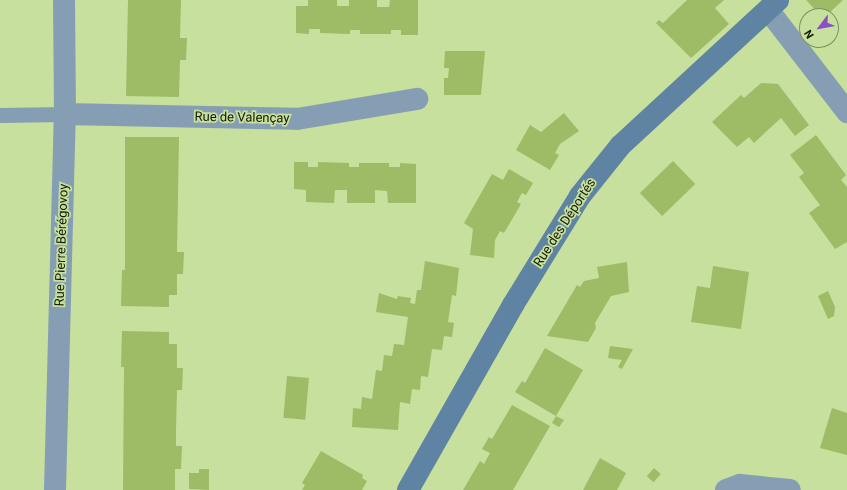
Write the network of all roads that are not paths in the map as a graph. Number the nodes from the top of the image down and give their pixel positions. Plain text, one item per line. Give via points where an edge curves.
1 (64, 0) edge
2 (773, 5) edge
3 (417, 99) dead end
4 (847, 112) edge
5 (65, 114) junction
6 (0, 115) edge
7 (55, 490) edge
8 (408, 490) edge
9 (726, 490) edge
10 (790, 490) edge

1 - 5 street, Rue Pierre Bérégovoy
2 - 4 street
2 - 8 street, Rue des Déportés via 620,146 580,196 513,305
3 - 5 street, Rue de Valençay via 296,119
5 - 6 lane
5 - 7 street, Rue Pierre Bérégovoy
9 - 10 street via 740,485

